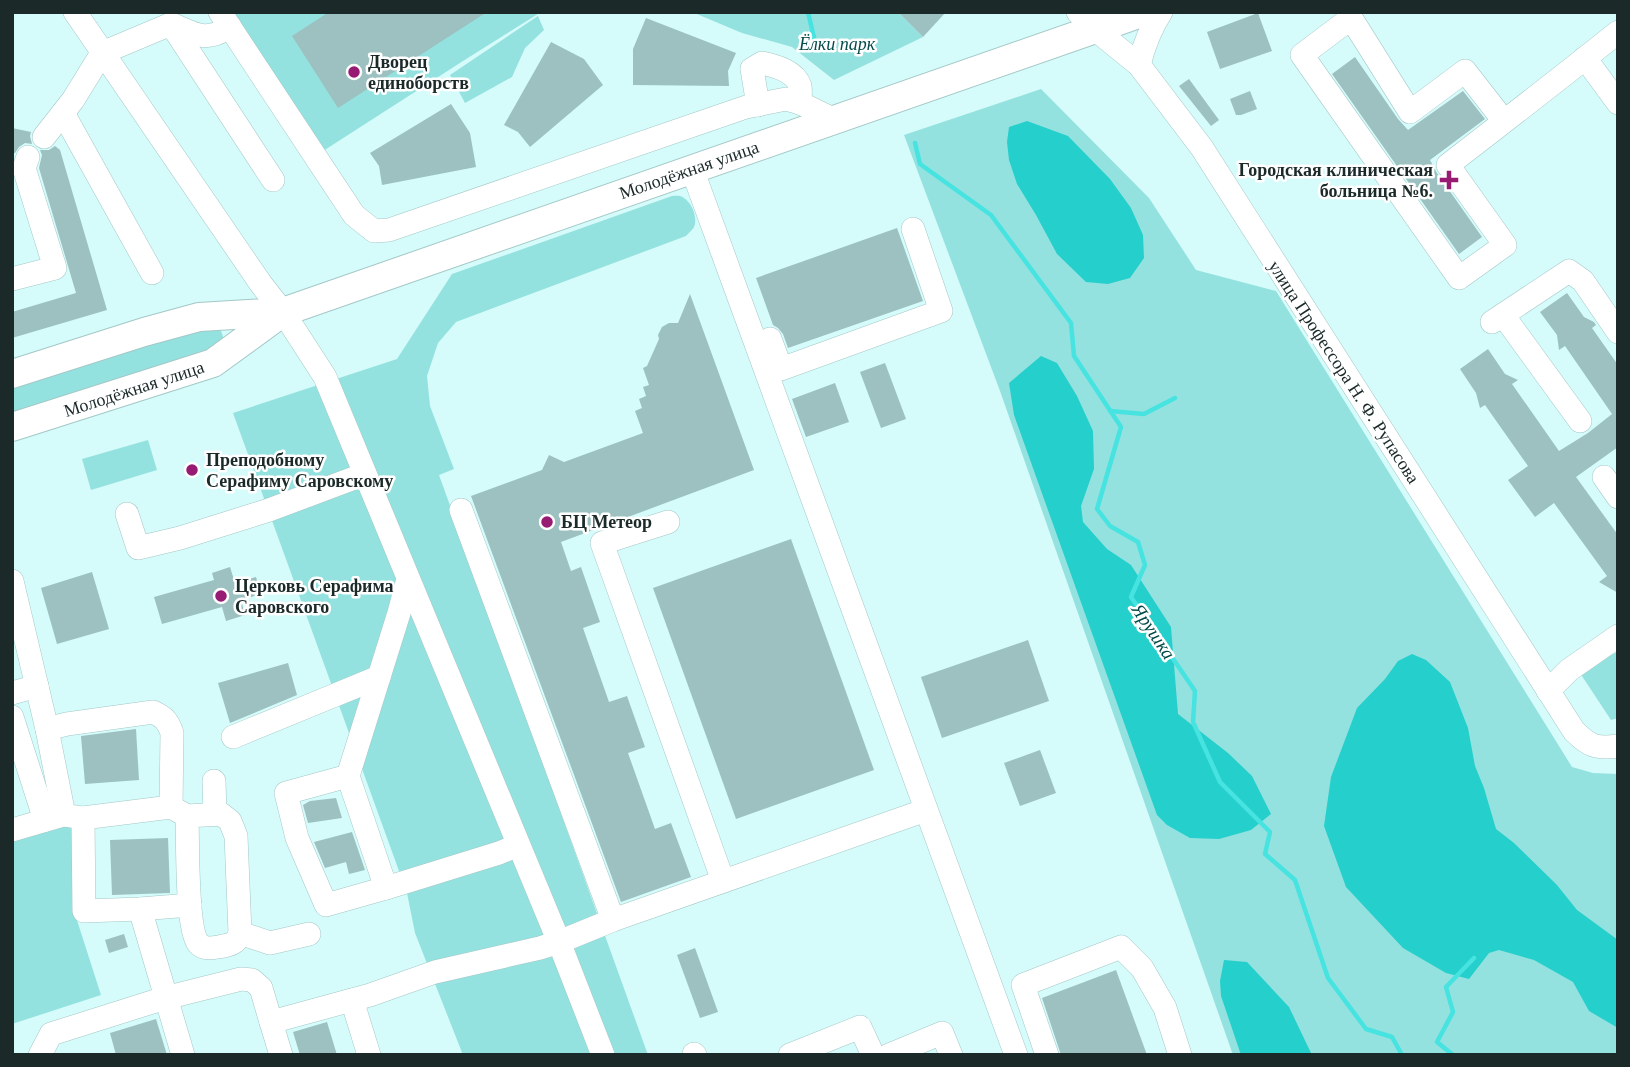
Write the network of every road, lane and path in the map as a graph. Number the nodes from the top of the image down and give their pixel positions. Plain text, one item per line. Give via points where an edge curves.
1 (75, 12) edge
2 (1144, 12) edge
3 (1161, 12) edge
4 (222, 16) edge
5 (1087, 21) edge
6 (171, 24) junction
7 (1618, 32) edge
8 (102, 53) junction
9 (1585, 58) junction
10 (1139, 65) junction
11 (800, 103) junction
12 (1618, 103) edge
13 (758, 105) junction
14 (63, 113) junction
15 (835, 120) junction
16 (1504, 121) junction
17 (44, 137) dead end
18 (21, 164) edge
19 (692, 169) junction
20 (273, 180) dead end
21 (913, 229) dead end
22 (737, 247) dead end
23 (152, 273) dead end
24 (12, 279) edge
25 (283, 312) junction
26 (1618, 332) edge
27 (12, 374) edge
28 (1580, 421) dead end
29 (12, 428) edge
30 (365, 474) junction
31 (1604, 477) dead end
32 (1618, 497) edge
33 (461, 510) dead end
34 (127, 514) dead end
35 (668, 522) dead end
36 (408, 579) junction
37 (12, 581) edge
38 (1618, 636) edge
39 (379, 677) junction
40 (37, 686) junction
41 (1548, 691) junction
42 (12, 693) edge
43 (12, 717) edge
44 (47, 729) junction
45 (233, 737) dead end
46 (16, 742) edge
47 (1618, 746) edge
48 (348, 776) junction
49 (214, 781) dead end
50 (926, 810) junction
51 (179, 812) junction
52 (215, 814) junction
53 (64, 818) junction
54 (12, 830) edge
55 (518, 845) junction
56 (723, 881) junction
57 (386, 888) junction
58 (190, 905) junction
59 (140, 909) junction
60 (613, 920) junction
61 (240, 933) junction
62 (309, 934) dead end
63 (559, 942) junction
64 (165, 998) junction
65 (352, 1000) junction
66 (271, 1022) junction
67 (40, 1055) edge
68 (183, 1055) edge
69 (281, 1055) edge
70 (369, 1055) edge
71 (603, 1055) edge
72 (790, 1055) edge
73 (873, 1055) edge
74 (889, 1055) edge
75 (951, 1055) edge
76 (1016, 1055) edge
77 (1047, 1055) edge
78 (1180, 1055) edge

1 - 8 street
2 - 5 main road, Молодёжная улица
3 - 10 street
4 - 6 street via 218,34 205,37
4 - 13 street via 354,215 374,231 389,230
5 - 10 street, улица Профессора Н. Ф. Рупасова
5 - 15 main road, Молодёжная улица via 1029,52
6 - 8 street
6 - 20 street
7 - 9 street
8 - 14 street
8 - 25 street
9 - 12 street
9 - 16 street
10 - 41 street, улица Профессора Н. Ф. Рупасова via 1202,148
11 - 13 street via 786,99
11 - 13 street via 800,85 793,76 781,67 762,63 752,69
11 - 15 street
14 - 17 street
14 - 23 street
15 - 19 main road, Молодёжная улица
16 - 16 street via 1448,165 1505,245 1459,278 1302,55 1351,18 1410,112 1465,71
18 - 24 street via 55,268
19 - 25 main road, Молодёжная улица
19 - 50 street
21 - 22 street via 941,311 781,369
25 - 27 main road, Молодёжная улица via 199,317
25 - 29 main road, Молодёжная улица via 213,363
25 - 30 street via 325,377
26 - 28 street via 1583,281 1569,271 1497,319
30 - 34 street via 268,510 138,548
30 - 36 street
31 - 32 street
33 - 60 street
35 - 56 street via 603,543
36 - 39 street
36 - 55 street
37 - 40 street
38 - 41 street via 1569,670
39 - 45 street
39 - 48 street
40 - 42 street
40 - 44 street
41 - 47 street, улица Профессора Н. Ф. Рупасова via 1574,731 1592,746
43 - 46 street
44 - 51 street via 153,712 163,717 172,733
44 - 53 street
46 - 53 street
48 - 57 street
48 - 57 street via 286,793 297,838 326,905
49 - 52 street
50 - 56 street
50 - 76 street
51 - 52 street
51 - 53 street
51 - 58 street
52 - 61 street via 230,821 236,836
53 - 54 street
53 - 59 street via 84,911
55 - 57 street
55 - 63 street
56 - 60 street
58 - 59 street
58 - 61 street via 193,930 203,947 230,944
59 - 64 street
60 - 63 street
61 - 62 street via 270,943
63 - 65 street via 435,972
63 - 71 street
64 - 66 street via 252,980 261,988
64 - 67 street via 51,1034
64 - 68 street
65 - 66 street
65 - 70 street
66 - 69 street
72 - 73 street via 860,1027
74 - 75 street via 942,1033
77 - 78 street via 1023,985 1121,947 1142,968 1165,1008

